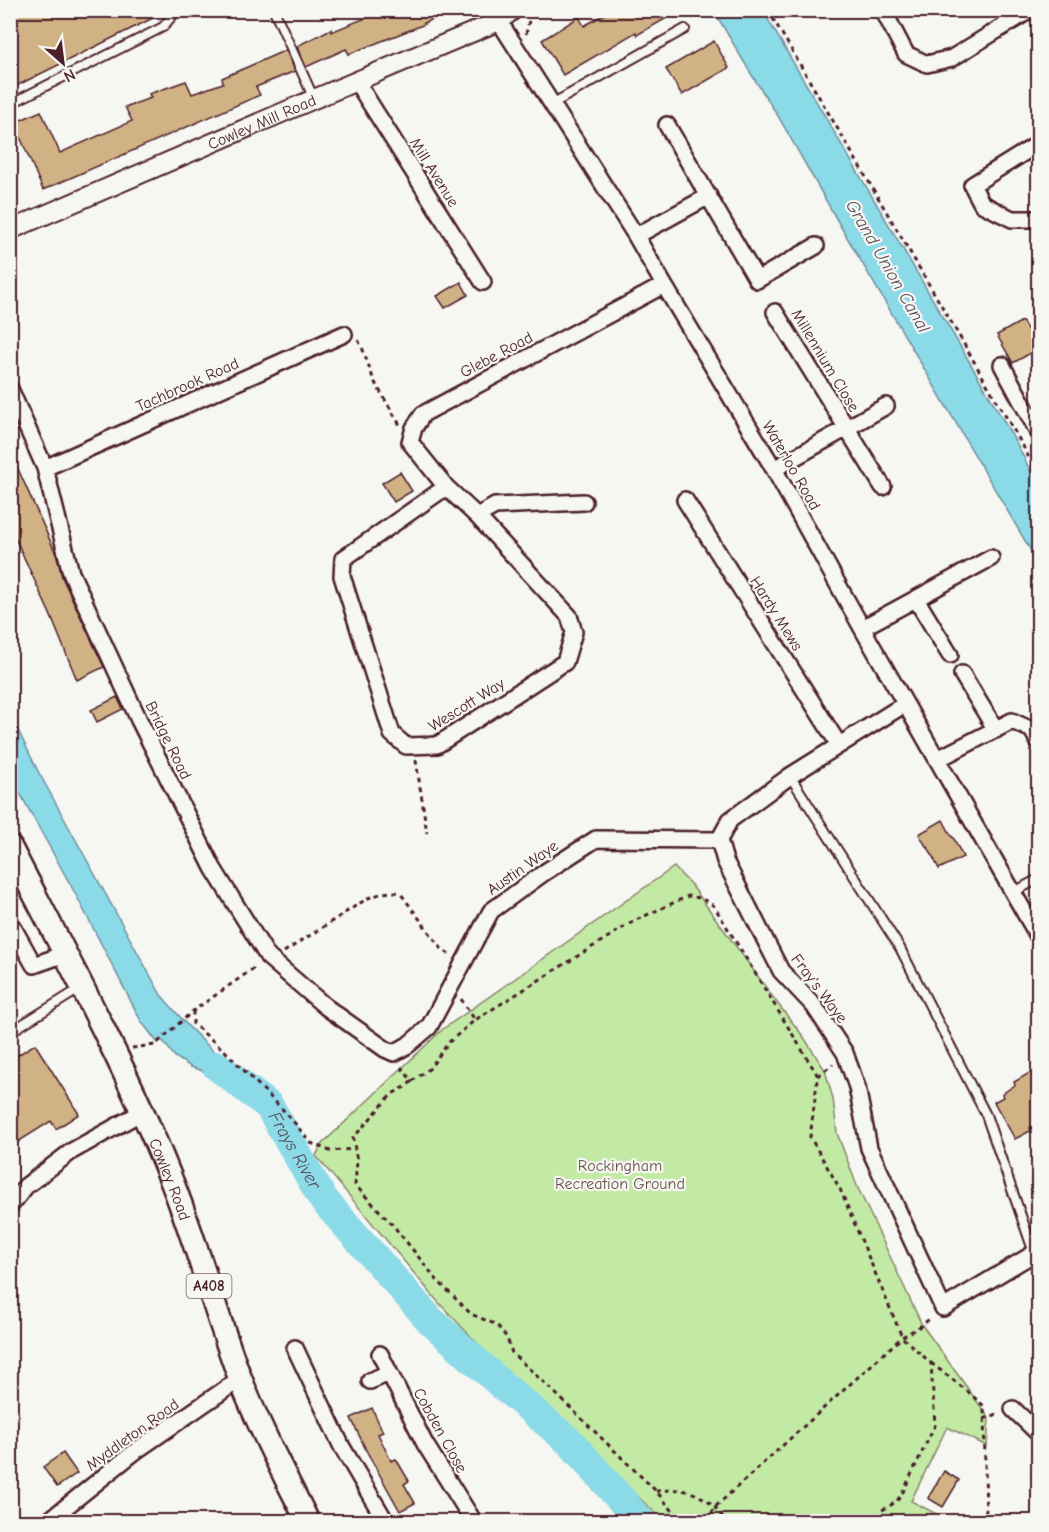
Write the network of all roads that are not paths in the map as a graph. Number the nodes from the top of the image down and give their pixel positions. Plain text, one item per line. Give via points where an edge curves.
1 (177, 10) edge
2 (273, 10) edge
3 (883, 10) edge
4 (1030, 10) edge
5 (506, 16) edge
6 (685, 29) dead end
7 (356, 81) junction
8 (314, 99) junction
9 (10, 104) edge
10 (552, 104) junction
11 (667, 125) dead end
12 (1038, 144) edge
13 (709, 196) junction
14 (1038, 219) edge
15 (10, 230) edge
16 (636, 236) junction
17 (816, 246) dead end
18 (483, 282) dead end
19 (664, 285) junction
20 (775, 312) dead end
21 (344, 334) dead end
22 (1002, 365) dead end
23 (10, 389) edge
24 (886, 406) dead end
25 (846, 428) junction
26 (1038, 432) edge
27 (45, 468) junction
28 (774, 469) junction
29 (446, 487) junction
30 (883, 487) dead end
31 (685, 500) dead end
32 (584, 502) dead end
33 (477, 516) junction
34 (991, 558) dead end
35 (916, 599) junction
36 (862, 628) junction
37 (950, 655) dead end
38 (962, 674) dead end
39 (905, 704) junction
40 (996, 730) junction
41 (1038, 741) edge
42 (839, 745) junction
43 (938, 759) junction
44 (790, 776) junction
45 (719, 840) junction
46 (10, 847) edge
47 (1038, 879) edge
48 (1014, 892) junction
49 (10, 922) edge
50 (1038, 936) edge
51 (65, 954) junction
52 (83, 987) junction
53 (10, 1032) edge
54 (385, 1049) joint
55 (142, 1112) junction
56 (10, 1206) edge
57 (1036, 1252) edge
58 (295, 1348) dead end
59 (380, 1354) dead end
60 (389, 1373) junction
61 (240, 1379) junction
62 (370, 1381) dead end
63 (1013, 1409) dead end
64 (1038, 1433) edge
65 (47, 1521) edge
66 (308, 1521) edge
67 (386, 1521) edge
68 (474, 1521) edge

1 - 9 lane via 163,27
2 - 8 lane
3 - 4 street via 906,54 927,64 952,58
5 - 7 street, Cowley Mill Road
5 - 10 street, Waterloo Road
6 - 10 lane
7 - 8 street, Cowley Mill Road
7 - 18 street, Mill Avenue
8 - 15 street, Cowley Mill Road
10 - 16 street, Waterloo Road
11 - 13 street
12 - 14 street via 972,185 982,204 1012,219
13 - 16 street
13 - 17 street via 757,280
16 - 19 street, Waterloo Road
19 - 28 street, Waterloo Road
19 - 29 street, Glebe Road via 423,414 410,442
20 - 25 street, Millennium Close
21 - 27 street, Tachbrook Road
22 - 26 street
23 - 27 street, Bridge Road
24 - 25 street, Millennium Close
25 - 28 street, Millennium Close
25 - 30 street, Millennium Close
27 - 54 street, Bridge Road via 71,573 213,868 268,957 326,1007
28 - 36 street, Waterloo Road
29 - 33 street, Wescott Way
29 - 33 street, Wescott Way via 343,559 342,576 392,734 406,746 437,745 565,662 574,632 569,616
31 - 42 street, Hardy Mews
32 - 33 street via 495,506
34 - 35 street
35 - 36 street
35 - 37 street
36 - 39 street, Waterloo Road
38 - 40 street
39 - 42 street
39 - 43 street, Waterloo Road
40 - 41 street via 1012,722 1032,730
40 - 43 street
42 - 44 street
43 - 48 street, Waterloo Road
44 - 45 street via 730,820
44 - 57 lane via 900,948 986,1115
45 - 54 street, Austin Waye via 596,838 491,911 429,1027 394,1053
45 - 57 street, Fray's Waye via 725,861 781,971 814,1006 845,1053 857,1087 869,1148 943,1308
46 - 51 main road, Cowley Road / A408
47 - 48 lane
48 - 50 street, Waterloo Road
49 - 51 street via 34,965
51 - 52 main road, Cowley Road / A408
52 - 53 lane
52 - 55 main road, Cowley Road / A408
55 - 56 street via 72,1151 26,1186
55 - 61 main road, Cowley Road / A408 via 171,1177
58 - 67 street via 342,1448
59 - 60 street, Cobden Close
60 - 62 street
60 - 68 street, Cobden Close via 425,1444
61 - 65 street, Myddleton Road via 137,1450
61 - 66 main road, Cowley Road / A408
63 - 64 street

